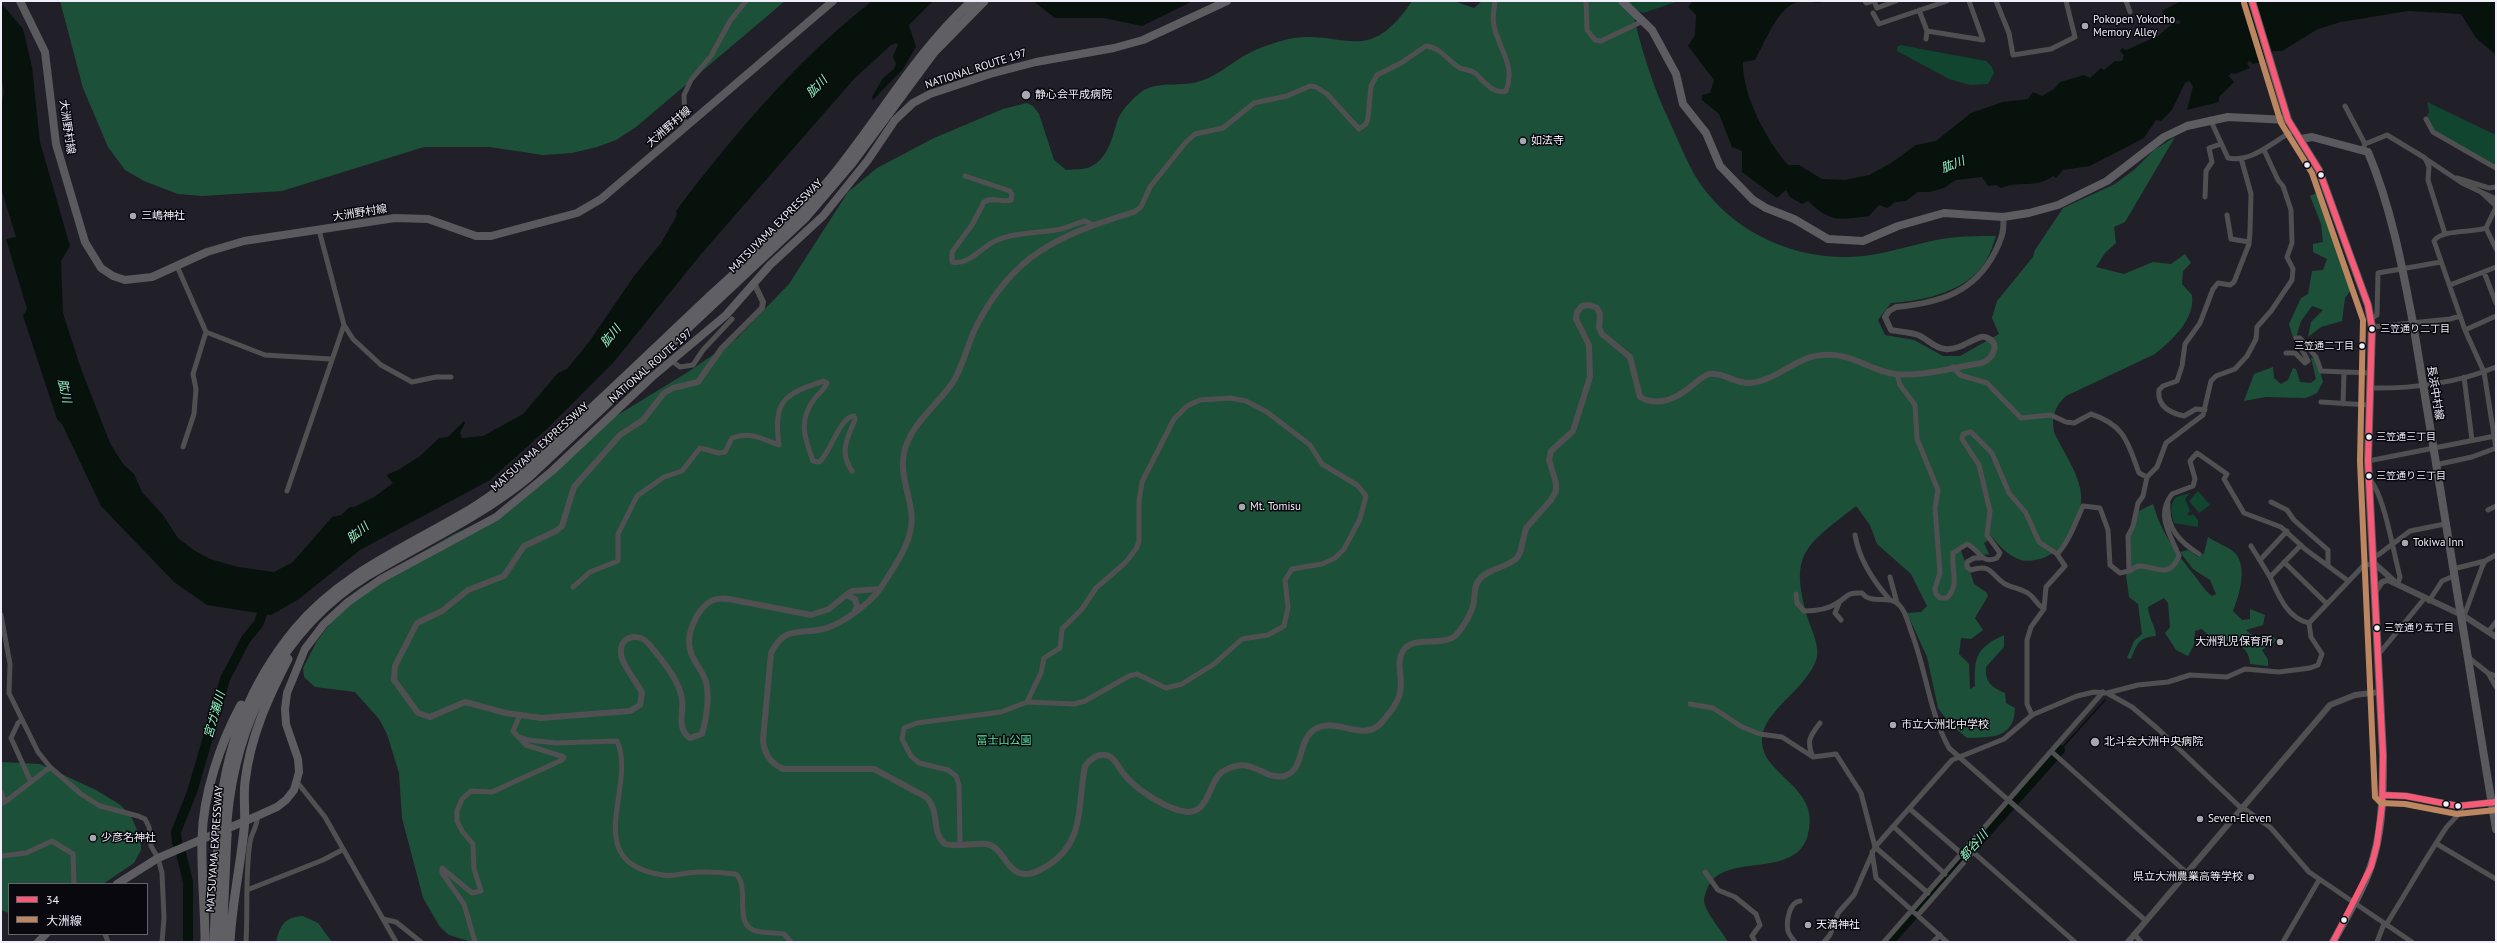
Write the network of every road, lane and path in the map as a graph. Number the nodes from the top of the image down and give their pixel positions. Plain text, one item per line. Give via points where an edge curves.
1 (20, 1) edge
2 (746, 1) edge
3 (833, 1) edge
4 (972, 1) edge
5 (984, 1) edge
6 (1227, 1) edge
7 (1495, 1) edge
8 (1586, 1) edge
9 (1622, 1) edge
10 (1865, 1) edge
11 (1873, 1) edge
12 (1896, 1) edge
13 (1969, 1) edge
14 (1996, 1) edge
15 (2066, 1) edge
16 (2126, 1) edge
17 (2252, 1) edge
18 (1943, 2) edge
19 (1919, 10) junction
20 (2130, 12) dead end
21 (1873, 14) dead end
22 (1643, 21) junction
23 (1927, 31) junction
24 (1926, 39) dead end
25 (917, 67) junction
26 (2345, 106) dead end
27 (2210, 119) junction
28 (2426, 119) dead end
29 (2288, 120) junction
30 (685, 127) junction
31 (2295, 130) junction
32 (2301, 139) junction
33 (2222, 144) junction
34 (2364, 147) junction
35 (2264, 150) junction
36 (2241, 158) junction
37 (2425, 158) junction
38 (2496, 168) edge
39 (965, 176) dead end
40 (2457, 178) junction
41 (2496, 187) edge
42 (2481, 193) junction
43 (2205, 197) dead end
44 (2496, 199) edge
45 (2496, 206) edge
46 (1134, 212) joint
47 (2227, 215) dead end
48 (2003, 217) junction
49 (1093, 225) junction
50 (2486, 228) junction
51 (319, 230) junction
52 (2444, 234) junction
53 (2249, 242) junction
54 (2496, 249) edge
55 (2441, 262) junction
56 (176, 266) junction
57 (2496, 267) edge
58 (2403, 270) junction
59 (2484, 272) junction
60 (754, 283) junction
61 (2450, 285) junction
62 (2496, 303) edge
63 (2460, 316) junction
64 (2496, 316) edge
65 (732, 319) dead end
66 (2413, 323) junction
67 (2372, 324) junction
68 (344, 325) junction
69 (2466, 330) junction
70 (206, 332) junction
71 (2286, 353) dead end
72 (331, 359) junction
73 (672, 361) junction
74 (1953, 367) junction
75 (2496, 367) edge
76 (2484, 372) junction
77 (2344, 373) junction
78 (2370, 373) junction
79 (1897, 374) junction
80 (451, 376) dead end
81 (2464, 377) junction
82 (2422, 385) junction
83 (2369, 388) junction
84 (2321, 402) dead end
85 (2343, 404) junction
86 (2369, 405) junction
87 (2205, 410) junction
88 (2494, 436) edge
89 (2472, 440) junction
90 (184, 447) dead end
91 (2432, 448) junction
92 (2496, 448) edge
93 (2368, 461) junction
94 (2435, 465) junction
95 (852, 471) dead end
96 (2147, 477) junction
97 (2370, 480) junction
98 (287, 491) dead end
99 (2172, 494) junction
100 (2271, 502) dead end
101 (2496, 506) edge
102 (2488, 510) dead end
103 (2445, 524) junction
104 (2287, 532) junction
105 (1855, 535) dead end
106 (2391, 544) junction
107 (2301, 545) junction
108 (2251, 546) dead end
109 (2057, 554) junction
110 (2199, 554) dead end
111 (2496, 555) edge
112 (1981, 558) junction
113 (2261, 559) junction
114 (2374, 559) junction
115 (2485, 561) junction
116 (2284, 562) junction
117 (2328, 565) junction
118 (2129, 571) junction
119 (2453, 572) junction
120 (1890, 577) dead end
121 (2270, 577) junction
122 (2347, 580) junction
123 (2398, 584) junction
124 (573, 587) dead end
125 (880, 588) junction
126 (2375, 592) junction
127 (1796, 594) dead end
128 (846, 595) junction
129 (1890, 600) junction
130 (2427, 600) junction
131 (1839, 603) junction
132 (1897, 603) junction
133 (2326, 603) junction
134 (2044, 609) junction
135 (855, 611) junction
136 (1, 615) edge
137 (2462, 615) junction
138 (1841, 620) dead end
139 (311, 622) junction
140 (2496, 622) edge
141 (2309, 623) junction
142 (2488, 632) junction
143 (2496, 637) edge
144 (281, 646) junction
145 (2378, 656) junction
146 (2468, 656) junction
147 (2488, 673) junction
148 (2496, 676) edge
149 (2496, 687) edge
150 (2105, 692) junction
151 (2380, 692) junction
152 (1028, 702) junction
153 (1690, 704) dead end
154 (520, 715) junction
155 (2032, 715) junction
156 (22, 720) junction
157 (1820, 723) dead end
158 (517, 736) junction
159 (2054, 754) junction
160 (1813, 756) junction
161 (1960, 756) junction
162 (50, 767) junction
163 (31, 782) junction
164 (297, 782) junction
165 (1, 792) edge
166 (2383, 794) junction
167 (2011, 802) junction
168 (3, 803) edge
169 (2494, 803) edge
170 (2462, 806) junction
171 (2242, 808) junction
172 (1910, 809) junction
173 (257, 816) junction
174 (245, 821) junction
175 (223, 823) junction
176 (1894, 827) junction
177 (2496, 829) edge
178 (222, 836) junction
179 (202, 840) junction
180 (960, 844) junction
181 (2437, 844) junction
182 (342, 850) junction
183 (1874, 850) junction
184 (1970, 850) junction
185 (1962, 854) junction
186 (1, 856) edge
187 (158, 858) junction
188 (1705, 872) dead end
189 (2187, 872) junction
190 (1945, 874) junction
191 (2496, 879) edge
192 (2319, 880) junction
193 (74, 883) edge
194 (119, 883) edge
195 (247, 890) junction
196 (1928, 893) junction
197 (1800, 901) dead end
198 (2354, 903) junction
199 (1915, 913) junction
200 (383, 919) junction
201 (2146, 921) junction
202 (2385, 925) junction
203 (2134, 934) junction
204 (1940, 935) junction
205 (1752, 936) junction
206 (162, 942) edge
207 (205, 942) edge
208 (214, 942) edge
209 (222, 942) edge
210 (230, 942) edge
211 (246, 942) edge
212 (396, 942) edge
213 (421, 942) edge
214 (475, 942) edge
215 (791, 942) edge
216 (1747, 942) edge
217 (1755, 942) edge
218 (1795, 942) edge
219 (1824, 942) edge
220 (1884, 942) edge
221 (1933, 942) edge
222 (1947, 942) edge
223 (2075, 942) edge
224 (2128, 942) edge
225 (2141, 942) edge
226 (2283, 942) edge
227 (2333, 942) edge
228 (2377, 942) edge
229 (2412, 942) edge

1 - 56 main road, 大洲野村線 via 45,52 60,160 93,257 101,268 125,280 152,277
2 - 30 street via 730,21 711,56 691,80 684,95
3 - 30 main road, 大洲野村線
4 - 25 highway, MATSUYAMA EXPRESSWAY via 943,29
5 - 25 highway, MATSUYAMA EXPRESSWAY
6 - 60 highway, NATIONAL ROUTE 197 via 1143,40 990,74 930,94 913,103 895,120 868,160 823,216
7 - 46 street via 1493,24 1510,70 1506,90 1500,93 1494,90 1473,72 1460,68 1442,53 1426,46 1377,75 1371,86 1366,124 1358,128 1327,94 1310,86 1287,96 1254,103 1223,128 1194,134 1150,187 1141,206
8 - 22 street via 1587,30 1595,40 1601,41
9 - 22 highway
10 - 11 street
11 - 12 street via 1877,8
13 - 23 street via 1983,40
14 - 15 street via 2009,33 2013,55 2051,49 2075,37
16 - 20 street
17 - 29 highway
18 - 19 street
19 - 21 street via 1879,24
19 - 23 street
22 - 48 highway via 1652,30 1676,74 1684,104 1706,132 1720,166 1753,200 1766,208 1794,219 1828,240 1843,242 1863,241 1898,226 1944,213
23 - 24 street
25 - 139 highway, MATSUYAMA EXPRESSWAY via 852,164 805,218 529,477 488,509 365,578
25 - 144 highway, MATSUYAMA EXPRESSWAY via 845,160 800,212 543,453 482,502 385,556 341,584 313,610
26 - 34 street
27 - 29 highway via 2228,117
27 - 33 street
27 - 48 highway via 2164,137 2126,168 2088,192 2058,205
28 - 38 street via 2432,132
29 - 31 highway
30 - 51 main road, 大洲野村線 via 601,199 577,213 560,218 491,236 476,236 428,219 411,217
31 - 32 highway
31 - 35 street
32 - 34 main road via 2312,137
32 - 67 highway via 2319,170
33 - 36 street via 2228,158
33 - 43 street via 2209,148 2212,162 2206,171
34 - 37 street via 2387,135
34 - 58 main road, 長浜中村線 via 2384,196
35 - 36 street
35 - 87 street via 2292,210 2292,242 2287,257 2293,274 2271,310 2257,327 2256,339 2247,356 2235,369 2216,376 2211,381
36 - 53 street via 2251,194
37 - 40 street
37 - 52 street via 2429,167 2428,180
39 - 49 street via 1010,191 1012,195 1011,200 1006,202 995,198 984,202 972,225 952,252 952,262 966,261 1004,238 1063,228 1084,221
40 - 41 street via 2489,188
40 - 42 street
42 - 44 street
42 - 45 street
45 - 50 street
46 - 49 street
47 - 53 street via 2231,239
48 - 74 street via 2001,240 1987,269 1976,279 1944,299 1896,307 1885,317 1891,330 1920,336 1938,348 1956,349 1978,337 1991,340 1995,346 1994,354 1989,360
49 - 125 street via 1047,245 1029,258 998,290 974,330 956,377 939,402 913,430 904,453 903,466 911,508 912,530
50 - 52 street
50 - 54 street
51 - 56 main road, 大洲野村線 via 227,246
51 - 68 street
52 - 55 street via 2434,241
53 - 87 street via 2234,282 2230,285 2218,283 2212,289 2200,323 2185,344 2177,381 2159,390 2162,404 2173,414 2184,416 2196,409
55 - 58 street
55 - 61 street
56 - 70 street
57 - 59 street
58 - 66 main road, 長浜中村線
58 - 67 street via 2378,273 2377,315
59 - 61 street
59 - 62 street
60 - 73 highway, NATIONAL ROUTE 197 via 726,315
60 - 154 street via 763,302 762,308 722,348 698,382 664,393 643,420 620,435 574,487 562,526 524,546 504,576 468,590 450,606 423,619 412,630 395,666 394,680 418,713 430,716 465,702
61 - 63 street
63 - 66 street
63 - 69 street
64 - 69 street
65 - 73 street via 703,350 693,365 680,367
66 - 67 street
66 - 82 main road, 長浜中村線
67 - 78 highway
68 - 72 street
68 - 80 street via 353,339 381,366 401,377 412,382 436,376
69 - 76 street
70 - 72 street via 265,355
70 - 90 street via 193,374 196,389 194,414
71 - 77 street via 2295,353 2305,363 2308,361 2296,338 2300,338 2316,357 2321,371
72 - 98 street
73 - 164 highway, NATIONAL ROUTE 197 via 552,471 501,513 462,537 381,578 348,602 324,624 305,649 287,693 286,724 298,759
74 - 79 street
74 - 96 street via 1960,374 1986,383 2021,418 2051,415 2074,423 2090,414 2110,423 2119,429 2129,445 2139,473
75 - 76 street
76 - 81 street
76 - 88 street
77 - 78 street
77 - 85 street
78 - 83 highway
79 - 112 street via 1900,385 1915,405 1917,439 1938,490 1935,508 1940,573 1935,588 1936,594 1940,598 1947,598 1952,593 1955,582 1953,553 1960,547 1968,544 1974,547
79 - 180 street via 1884,372 1854,358 1822,355 1810,357 1757,382 1744,383 1723,375 1707,375 1671,399 1650,401 1640,397 1630,357 1602,334 1597,308 1582,306 1576,318 1588,345 1590,377 1573,431 1552,452 1549,460 1556,491 1526,528 1516,559 1480,578 1475,589 1472,611 1455,635 1440,641 1414,643 1402,651 1400,698 1379,726 1362,731 1338,725 1326,725 1315,729 1308,736 1297,767 1291,773 1275,776 1255,766 1232,768 1221,773 1216,779 1208,800 1188,812 1177,810 1138,788 1112,758 1105,754 1097,756 1085,766 1077,830 1073,841 1051,864 1038,871 1024,874 1012,870 989,844
81 - 82 street
81 - 89 street
82 - 83 street via 2392,389
82 - 91 main road, 長浜中村線
83 - 86 highway
84 - 85 street
85 - 86 street
86 - 93 highway
87 - 96 street via 2197,421 2182,429 2166,443 2157,467
88 - 89 street
88 - 92 street
89 - 91 street
91 - 93 street
91 - 94 main road, 長浜中村線
92 - 94 street via 2472,457
93 - 97 highway
94 - 103 main road, 長浜中村線
95 - 124 street via 844,456 854,416 848,419 832,441 824,459 814,461 807,445 804,420 806,411 827,383 824,381 803,387 790,394 778,410 779,445 754,434 732,438 725,452 700,448 682,471 664,477 637,496 618,534 618,561 590,572
96 - 118 street via 2145,490 2138,503 2128,536
97 - 106 street via 2375,485 2380,499
97 - 114 highway
99 - 104 street via 2194,486 2195,479 2190,462 2197,452 2227,474 2224,479 2244,513 2272,523
99 - 110 street via 2168,510 2174,530 2180,542
99 - 118 street via 2164,510 2169,538 2179,556 2176,563 2171,569 2164,571 2138,566
100 - 117 street via 2287,510 2294,520 2328,550
101 - 102 street
103 - 106 street via 2417,528
103 - 119 main road, 長浜中村線
104 - 107 street
104 - 113 street
105 - 129 street via 1858,551 1864,563
106 - 114 street
106 - 123 street via 2400,577
107 - 116 street
107 - 117 street
108 - 113 street
109 - 112 street via 2039,542 2026,512 2009,492 1987,446 1968,432 1963,434 1962,439 1979,465 1990,511 1987,535 2000,553 1991,560
109 - 118 street via 2066,544 2083,506 2100,508 2108,530 2110,565 2120,573
109 - 134 street via 2065,566 2046,587
111 - 115 street
112 - 134 street via 1967,562 1967,568 1989,569 2005,584 2030,594 2036,604
113 - 121 street
114 - 122 street
114 - 123 street
114 - 126 highway
115 - 119 street
115 - 137 street
116 - 121 street
116 - 133 street
117 - 122 street
119 - 130 street
119 - 137 main road, 長浜中村線
120 - 132 street
121 - 141 street via 2287,610 2299,621
122 - 133 street
123 - 126 street via 2388,580 2382,582
123 - 130 street
125 - 128 street via 852,591
125 - 135 street via 874,597
126 - 145 highway
127 - 131 street via 1797,603 1804,611 1825,609
128 - 135 street via 855,599
128 - 154 street via 829,609 811,615 729,598 720,598 707,604 694,623 688,640 690,651 706,682 707,694 704,727 702,734 696,737 690,738 683,734 682,700 676,682 650,645 639,637 624,641 621,649 623,659 642,693 643,700 635,709 553,718
129 - 131 street via 1872,600 1862,593 1852,592
129 - 132 street
130 - 137 street
130 - 145 street
131 - 138 street via 1836,613
132 - 161 street via 1918,648 1943,736 1949,748
133 - 141 street
134 - 155 street via 2031,627 2027,640 2027,704
135 - 180 street via 833,626 815,631 790,633 776,643 769,662 763,749 774,765 783,769 879,771 926,797 935,810 937,833 941,840 950,845
136 - 156 street via 10,664 9,693
137 - 142 street
137 - 146 main road, 長浜中村線
139 - 174 highway via 289,657 258,723 245,781
139 - 175 highway, MATSUYAMA EXPRESSWAY via 271,675 250,719 236,757
140 - 142 street
141 - 150 street via 2311,637 2322,654 2318,664 2310,668 2279,672 2245,669 2223,677 2190,675 2168,682
142 - 143 street
144 - 175 highway, MATSUYAMA EXPRESSWAY via 254,691 235,734 224,777
144 - 179 highway via 254,681 228,730 206,803
145 - 151 highway
146 - 147 street
146 - 169 main road, 長浜中村線
147 - 148 street
147 - 149 street
150 - 155 street via 2077,696
150 - 159 street
150 - 171 street via 2126,703 2148,720
151 - 166 highway
151 - 171 street via 2355,695 2330,705
152 - 152 street via 1041,673 1044,658 1060,648 1062,629 1106,577 1125,563 1136,549 1139,541 1141,487 1170,425 1187,406 1214,397 1246,401 1262,409 1310,445 1322,464 1362,489 1366,496 1364,510 1344,549 1335,558 1322,564 1292,570 1287,575 1287,617 1284,626 1277,631 1242,639 1214,664 1182,684 1170,688 1160,687 1137,674 1085,701 1074,704
152 - 180 street via 1001,712 917,723 904,728 902,739 911,756 919,763 948,770 956,776 959,785
153 - 160 street via 1713,708 1742,727 1760,734 1782,737
154 - 158 street via 513,731
155 - 161 street via 2004,739
156 - 162 street via 38,752
156 - 163 street via 11,738
157 - 160 street via 1809,737 1808,746
158 - 214 street via 526,745 564,756 562,760 492,792 472,791 462,799 457,811 457,821 473,844 474,869 480,891 472,893 442,868 442,873 464,904
158 - 215 street via 556,743 617,741 621,750 621,763 614,836 628,861 637,867 661,875 699,872 736,874 740,877 743,889 743,916 749,927 784,934
159 - 167 street
159 - 189 street
160 - 183 street via 1832,754 1840,758 1861,793
161 - 167 street
161 - 172 street via 1952,760
162 - 163 street
162 - 187 street via 81,794 100,806 145,819 149,827 153,852
163 - 168 street
164 - 173 highway, NATIONAL ROUTE 197 via 286,800
164 - 182 street via 325,818
165 - 168 street
166 - 170 main road
166 - 198 highway via 2374,856
167 - 184 street
167 - 201 street
169 - 170 main road
169 - 177 main road, 長浜中村線
170 - 181 street
171 - 189 street
171 - 192 street via 2271,828
172 - 176 street
172 - 185 street
173 - 174 highway, NATIONAL ROUTE 197
173 - 195 street via 258,822 251,835 248,851
174 - 179 highway, NATIONAL ROUTE 197
174 - 210 highway
175 - 178 highway, MATSUYAMA EXPRESSWAY, bridge
176 - 183 street
176 - 190 street
178 - 208 highway, MATSUYAMA EXPRESSWAY
178 - 209 highway, MATSUYAMA EXPRESSWAY
179 - 187 highway, NATIONAL ROUTE 197
179 - 207 highway
181 - 191 street
181 - 202 street
182 - 195 street
182 - 200 street
183 - 196 street
183 - 199 street via 1876,878
183 - 219 street via 1854,895 1838,913 1830,935
184 - 185 street
184 - 199 street
184 - 223 street
185 - 190 street
186 - 193 street via 26,853 52,840 73,854
187 - 194 highway, NATIONAL ROUTE 197
187 - 206 street via 162,873
188 - 205 street via 1718,890 1735,897 1756,914 1760,924
189 - 201 street
190 - 196 street
192 - 198 street
192 - 226 street
195 - 211 street
196 - 199 street
197 - 218 street via 1790,909 1787,923 1788,932
198 - 202 street
198 - 227 highway
199 - 204 street
199 - 220 street
200 - 212 street
200 - 213 street via 396,922
201 - 203 street
202 - 228 street
202 - 229 street
203 - 224 street
203 - 225 street
204 - 221 street
204 - 222 street
205 - 216 street
205 - 217 street

